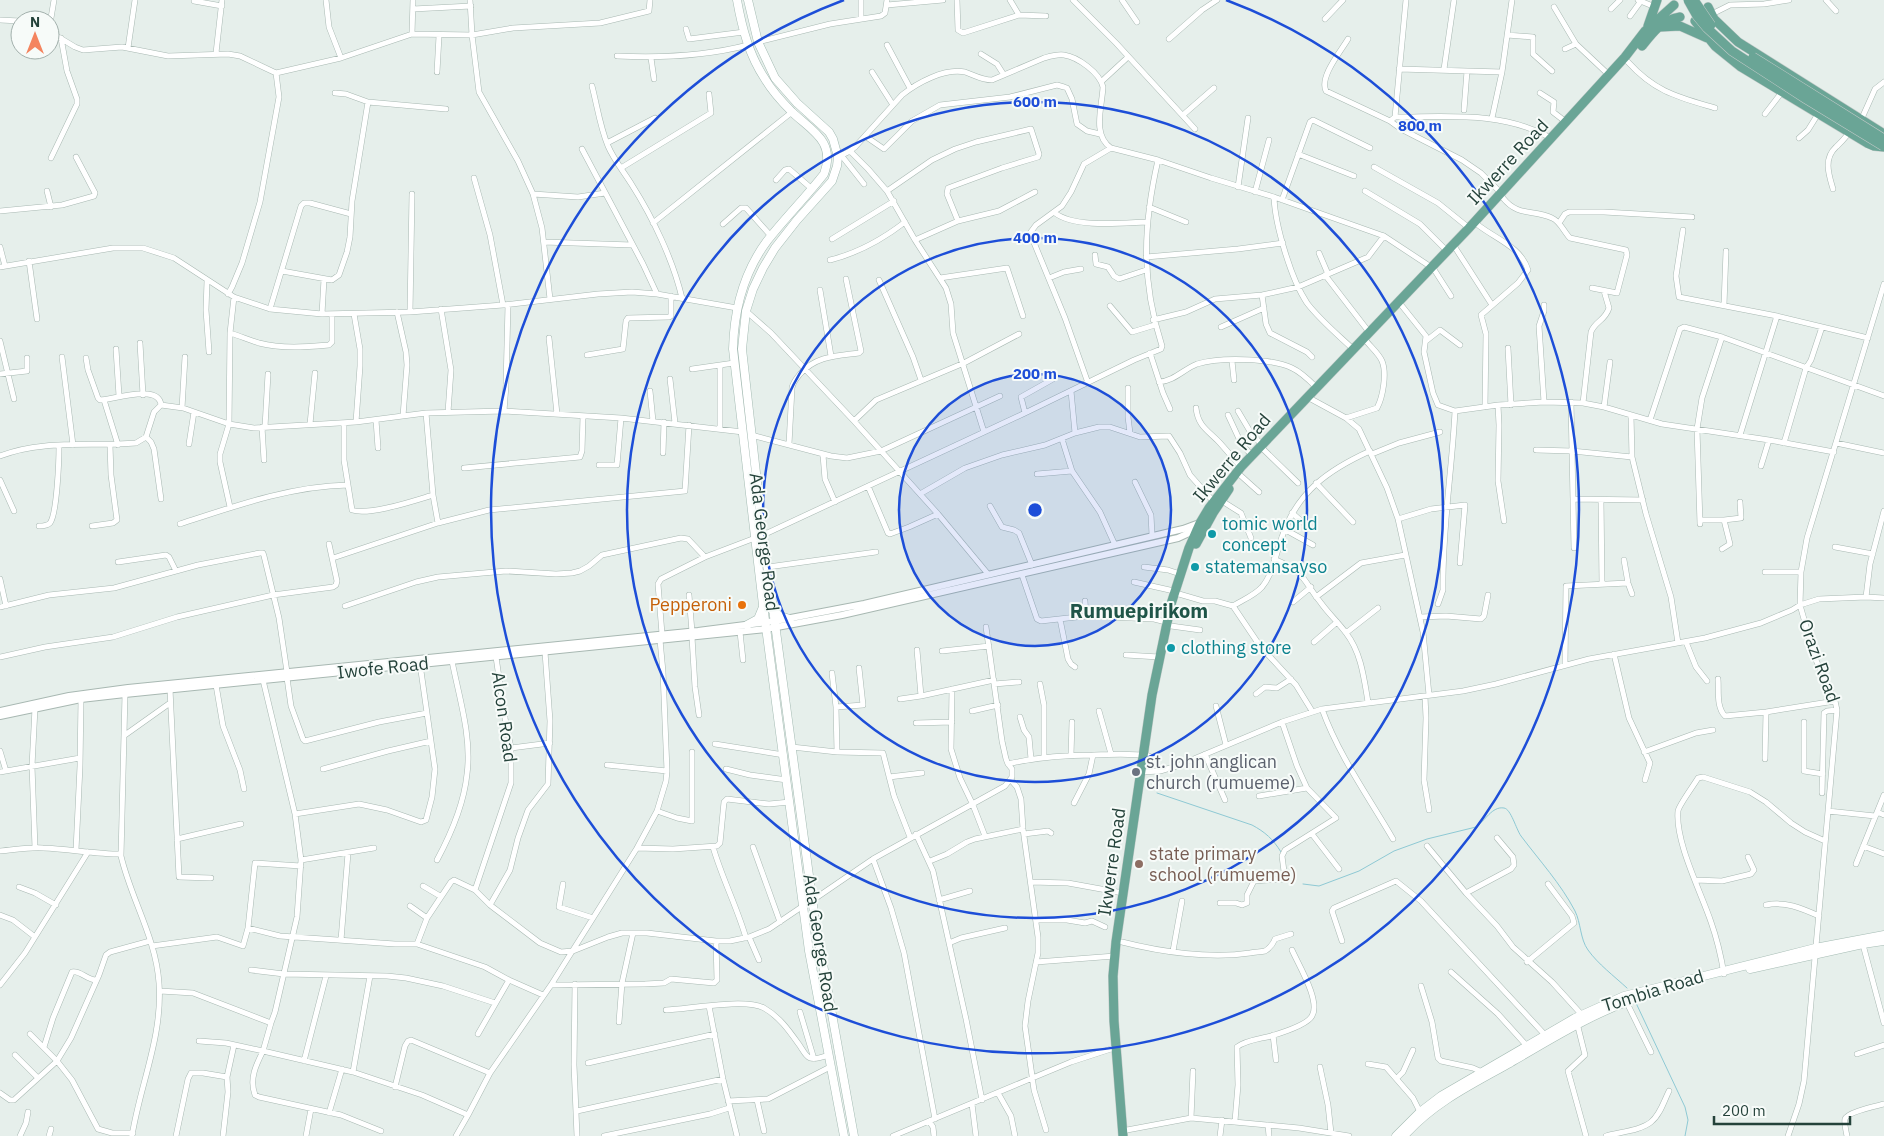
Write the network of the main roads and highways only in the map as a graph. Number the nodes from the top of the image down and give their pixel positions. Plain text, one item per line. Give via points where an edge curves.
1 (737, 0) edge
2 (748, 0) edge
3 (1688, 0) edge
4 (1694, 0) edge
5 (1674, 2) edge
6 (1656, 3) edge
7 (1709, 7) edge
8 (1680, 17) junction
9 (1695, 21) junction
10 (1657, 28) junction
11 (1645, 32) junction
12 (1710, 39) junction
13 (1884, 134) edge
14 (1884, 144) edge
15 (1502, 195) junction
16 (1451, 250) junction
17 (1412, 291) junction
18 (747, 433) junction
19 (1263, 447) junction
20 (1240, 471) junction
21 (1197, 533) junction
22 (1177, 592) junction
23 (763, 605) junction
24 (773, 611) junction
25 (790, 619) road end
26 (1169, 624) junction
27 (748, 625) road end
28 (1146, 756) junction
29 (1144, 772) junction
30 (1884, 935) edge
31 (1862, 941) junction
32 (1884, 942) edge
33 (1578, 1019) junction
34 (1126, 1134) edge
35 (844, 1136) edge
36 (854, 1136) edge
37 (1396, 1136) edge
38 (1404, 1136) edge

1 - 18 main road, Ada George Road via 748,45 765,80 792,112 819,136 826,150 827,166 824,174 771,236 748,276 737,308 733,331 734,363
2 - 18 main road, Ada George Road via 758,42 776,78 829,132 840,156 832,181 775,248 753,289 746,311 742,348
3 - 14 main road, bridge via 1706,28 1732,51 1806,100
4 - 14 main road, bridge via 1712,25 1733,45
5 - 8 main road
5 - 11 main road, Ikwerre Road
6 - 11 main road
7 - 9 main road
7 - 13 main road via 1722,28 1738,42
8 - 9 main road
8 - 10 main road, Ikwerre Road via 1671,18
9 - 12 main road
10 - 12 main road via 1680,26
10 - 15 main road, Ikwerre Road
11 - 15 main road, Ikwerre Road
12 - 14 main road via 1741,67 1818,114 1874,146
15 - 16 main road, Ikwerre Road
15 - 16 main road, Ikwerre Road via 1478,225
16 - 17 main road, Ikwerre Road
17 - 19 main road, Ikwerre Road via 1316,387
17 - 19 main road, Ikwerre Road via 1402,306
18 - 23 main road, Ada George Road
18 - 24 main road, Ada George Road
19 - 20 main road, Ikwerre Road
19 - 20 main road, Ikwerre Road
20 - 21 main road, Ikwerre Road
21 - 22 main road, Ikwerre Road
21 - 22 main road, Ikwerre Road via 1180,574
22 - 26 main road, Ikwerre Road
23 - 27 main road via 758,619
23 - 35 main road, Ada George Road via 803,906
24 - 25 main road
24 - 36 main road, Ada George Road via 825,980
26 - 28 main road, Ikwerre Road
26 - 28 main road, Ikwerre Road via 1159,657
28 - 29 main road, Ikwerre Road
29 - 34 main road, Ikwerre Road via 1118,977
29 - 34 main road, Ikwerre Road via 1115,956 1113,994
30 - 31 main road, Tombia Road
31 - 32 main road, Tombia Road
31 - 33 main road, Tombia Road via 1724,972 1625,999
33 - 37 main road, Tombia Road via 1441,1096
33 - 38 main road, Tombia Road via 1439,1104

